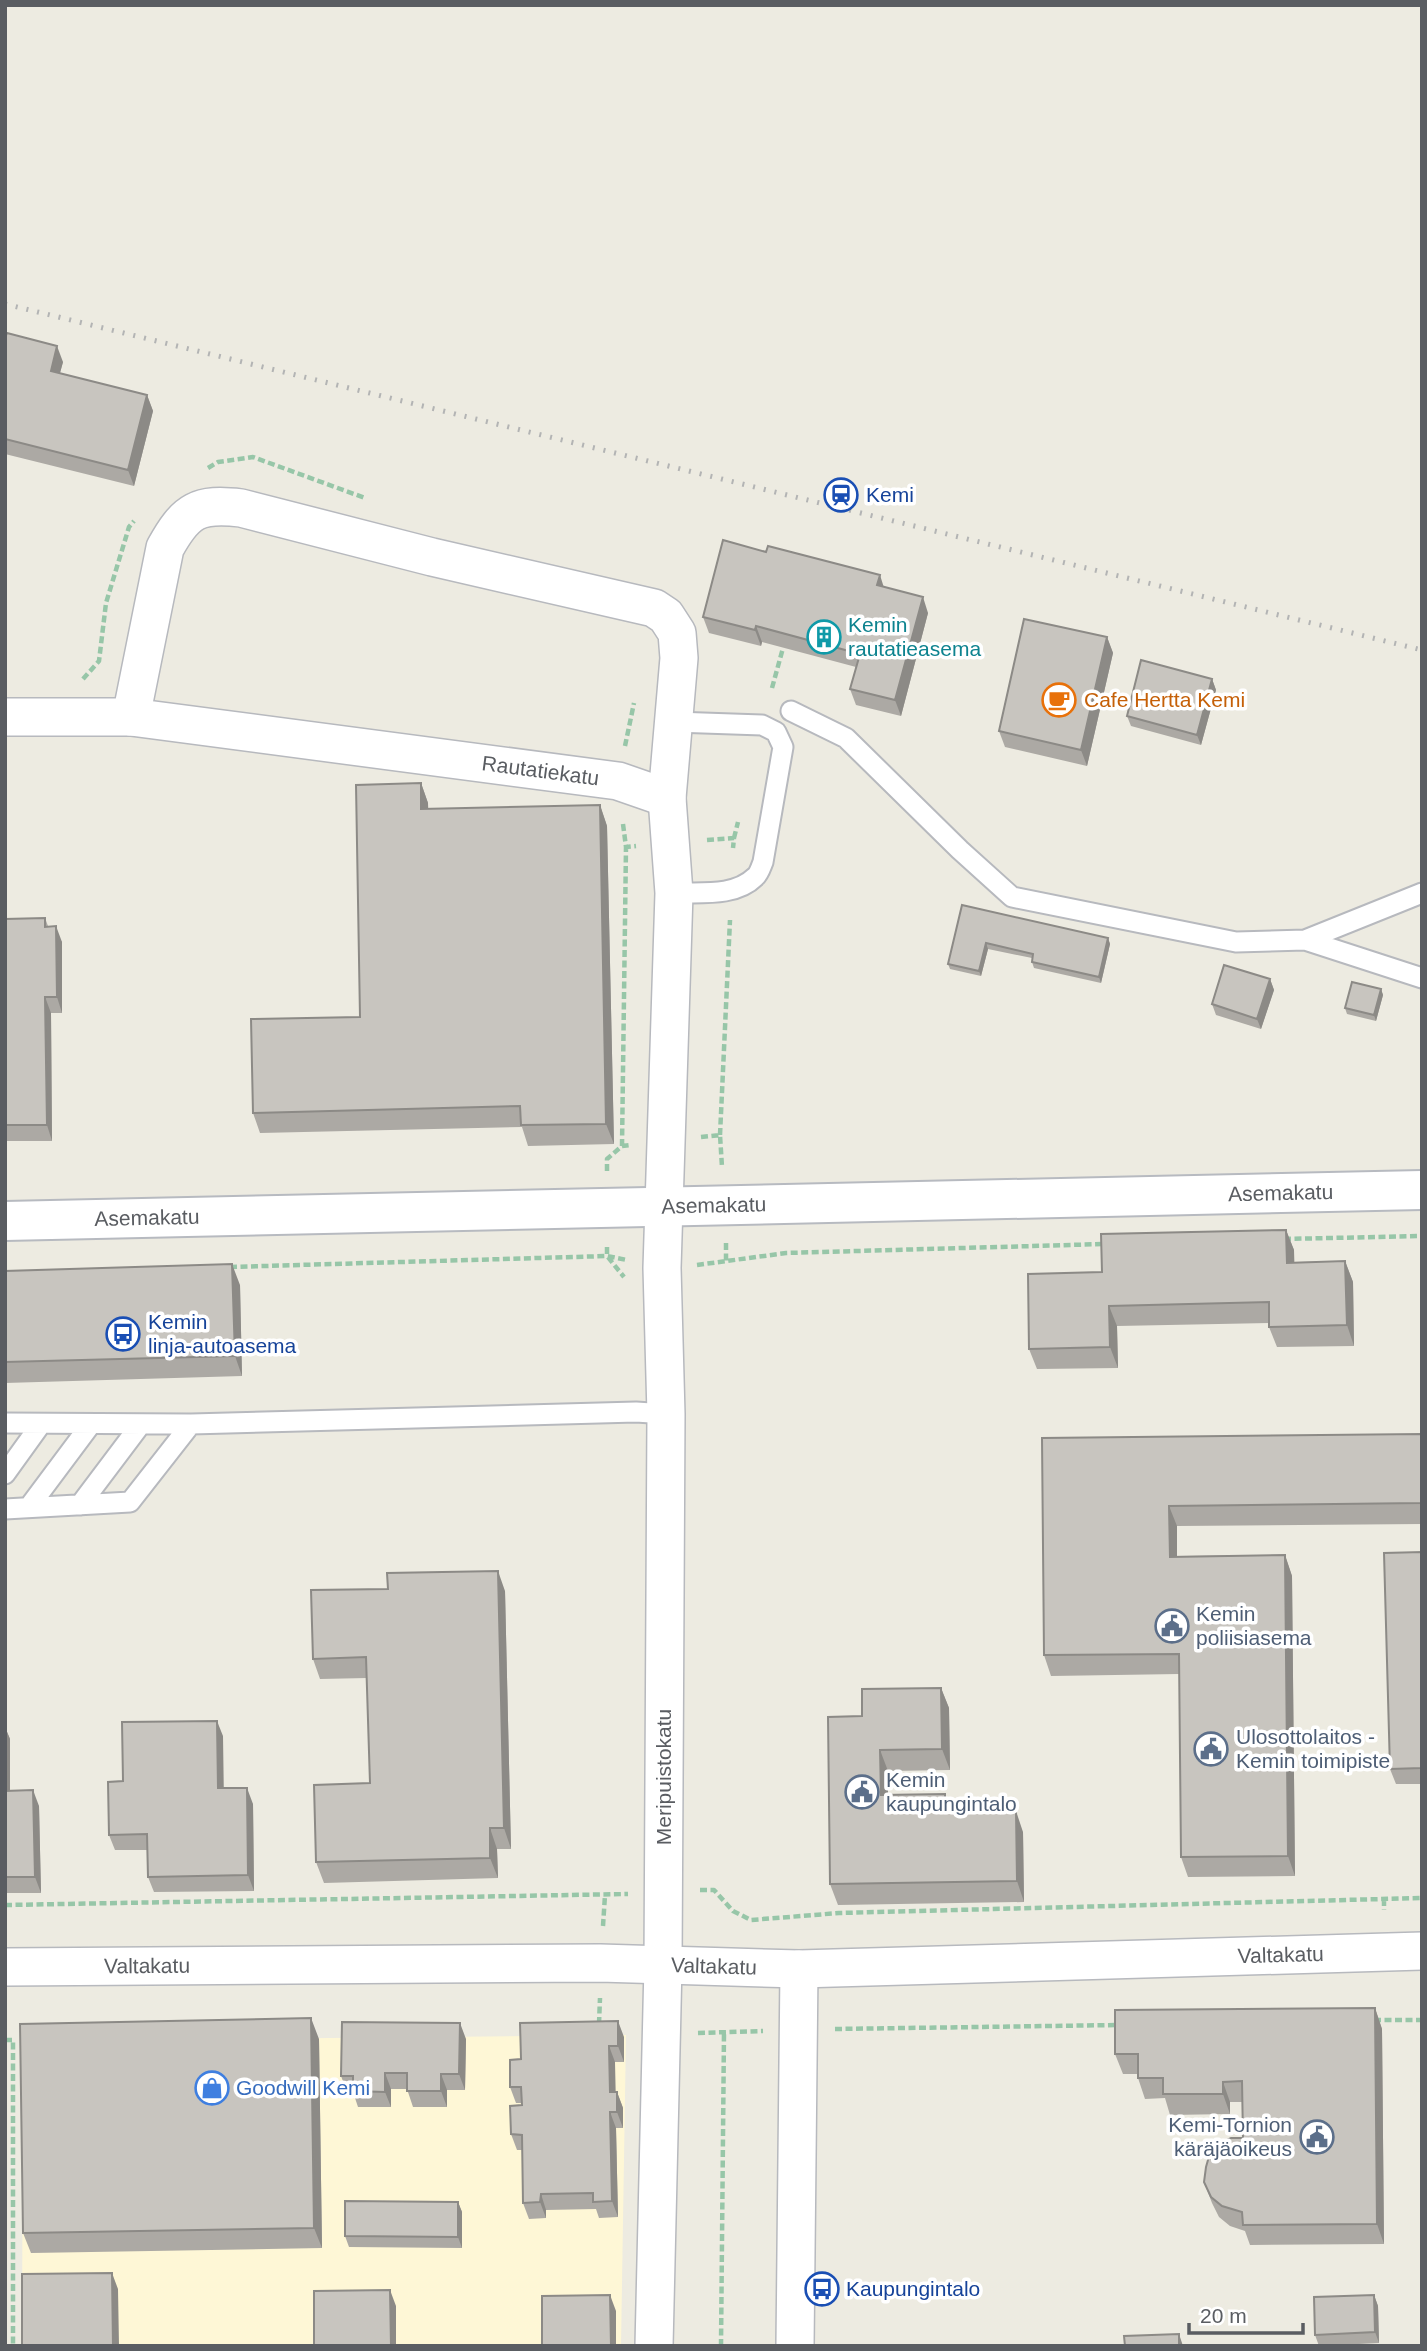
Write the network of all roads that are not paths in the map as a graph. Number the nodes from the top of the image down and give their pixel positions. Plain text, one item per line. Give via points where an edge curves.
1 (791, 711) dead end
2 (5, 717) edge
3 (131, 717) junction
4 (674, 722) junction
5 (667, 797) junction
6 (674, 893) junction
7 (1422, 893) edge
8 (1305, 940) junction
9 (1422, 978) edge
10 (1422, 1190) edge
11 (663, 1207) junction
12 (5, 1221) edge
13 (666, 1413) junction
14 (5, 1423) edge
15 (191, 1423) junction
16 (41, 1424) junction
17 (91, 1424) junction
18 (141, 1424) junction
19 (5, 1474) edge
20 (80, 1504) junction
21 (29, 1507) junction
22 (5, 1509) edge
23 (1422, 1951) edge
24 (663, 1965) junction
25 (5, 1967) edge
26 (799, 1969) junction
27 (654, 2346) edge
28 (795, 2346) edge

1 - 8 lane via 846,738 1012,897 1236,942
2 - 3 street, Rautatiekatu
3 - 4 street via 165,548 177,526 194,512 215,505 654,608 677,633
3 - 5 street, Rautatiekatu via 618,781
4 - 5 street
4 - 6 lane via 762,725 776,732 783,747 763,862 756,877 718,892
5 - 6 street
6 - 11 street
7 - 8 lane
8 - 9 lane
10 - 11 main road, Asemakatu
11 - 12 main road, Asemakatu
11 - 13 street, Meripuistokatu
13 - 15 lane
13 - 24 street, Meripuistokatu
14 - 16 lane
15 - 18 lane
15 - 20 lane via 130,1502
16 - 17 lane
16 - 19 lane
17 - 18 lane
17 - 21 lane
18 - 20 lane
20 - 21 lane
21 - 22 lane
23 - 26 street, Valtakatu
24 - 25 street, Valtakatu
24 - 26 street, Valtakatu
24 - 27 street, Meripuistokatu
26 - 28 street

